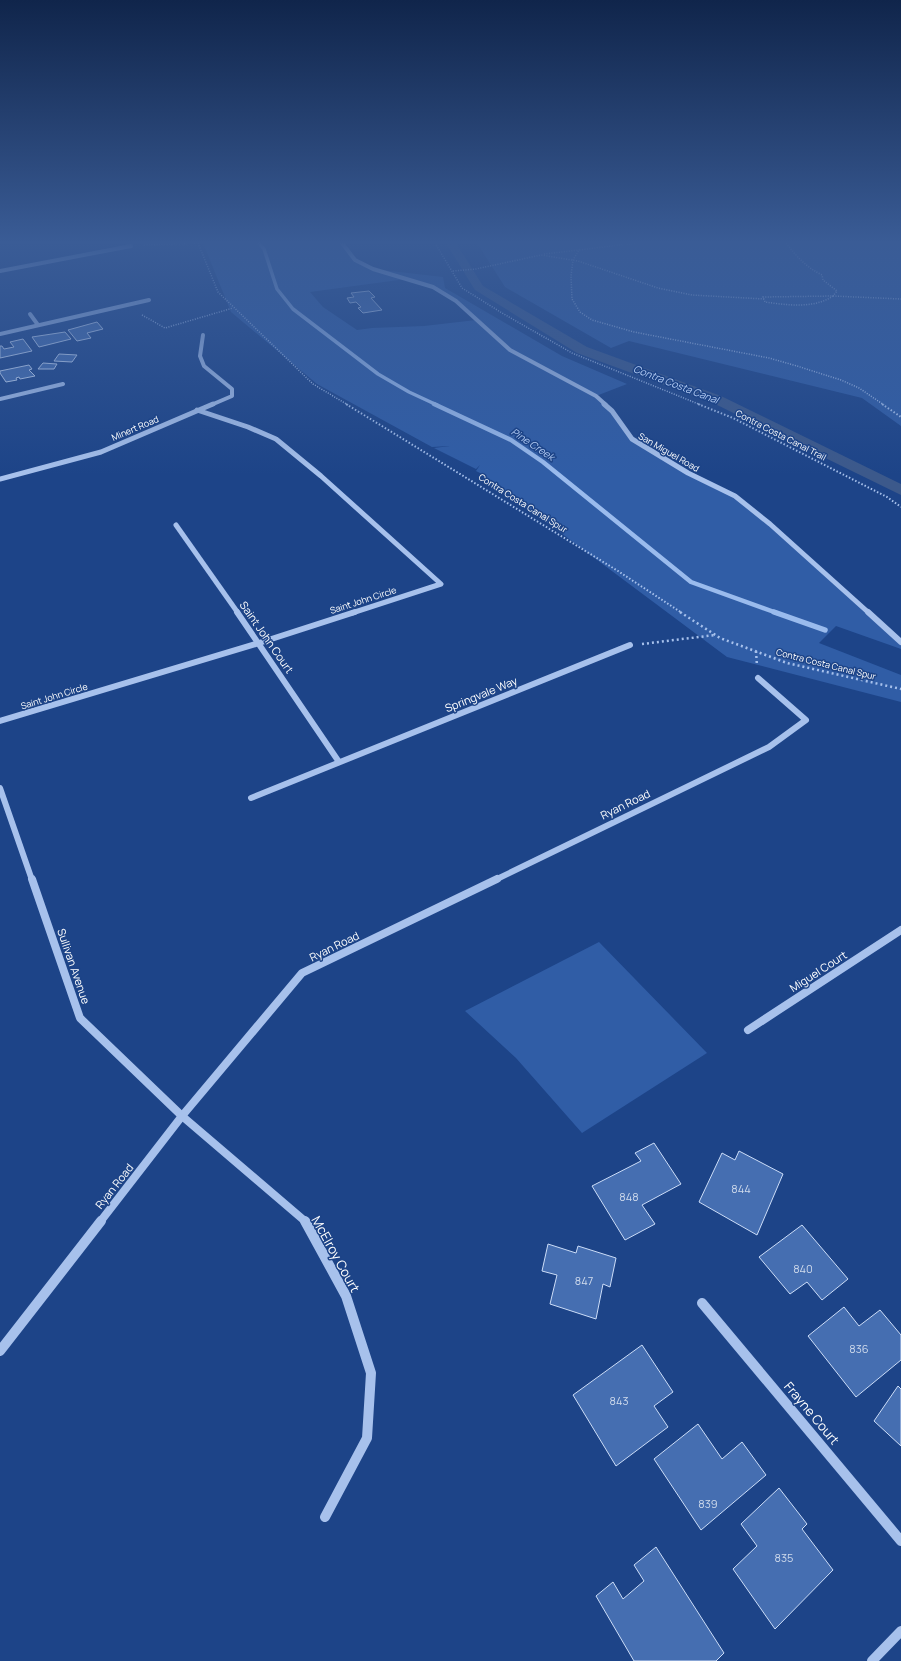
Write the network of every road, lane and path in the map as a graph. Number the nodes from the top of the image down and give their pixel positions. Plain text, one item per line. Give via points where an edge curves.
1 (35, 321) edge
2 (58, 321) edge
3 (152, 321) edge
4 (190, 321) edge
5 (246, 321) edge
6 (477, 321) edge
7 (515, 321) edge
8 (594, 321) edge
9 (38, 325) junction
10 (0, 334) edge
11 (203, 335) dead end
12 (63, 384) dead end
13 (0, 399) edge
14 (197, 410) junction
15 (901, 417) edge
16 (0, 479) edge
17 (901, 507) edge
18 (176, 525) dead end
19 (715, 635) junction
20 (901, 642) edge
21 (259, 643) junction
22 (630, 646) joint
23 (758, 678) dead end
24 (901, 689) edge
25 (0, 721) edge
26 (339, 762) junction
27 (0, 788) edge
28 (251, 798) dead end
29 (901, 930) edge
30 (748, 1030) dead end
31 (182, 1116) junction
32 (702, 1303) dead end
33 (0, 1351) edge
34 (325, 1517) dead end
35 (901, 1541) edge
36 (901, 1631) edge
37 (872, 1661) edge

1 - 9 street
2 - 9 street
3 - 4 path via 165,328
5 - 19 path, Contra Costa Canal Spur via 313,384 428,452
6 - 20 street, San Miguel Road via 510,350 596,396 612,411 632,439 688,473 735,496
7 - 17 path, Contra Costa Canal Trail via 578,356 733,418 888,497
8 - 15 path via 634,332 769,358 797,366 859,388
9 - 10 street
11 - 14 street, Minert Road via 200,356 204,366 232,389 232,396
12 - 13 street
14 - 16 street, Minert Road via 101,452
14 - 21 street, Saint John Circle via 276,439 441,584
18 - 21 street, Saint John Court
19 - 22 path
19 - 24 path, Contra Costa Canal Spur via 787,663
21 - 25 street, Saint John Circle
21 - 26 street, Saint John Court
22 - 26 street, Springvale Way
23 - 31 street, Ryan Road via 806,720 769,747 302,973
26 - 28 street, Springvale Way
27 - 31 street, Sullivan Avenue via 80,1018
29 - 30 street, Miguel Court
31 - 33 street, Ryan Road
31 - 34 street, McElroy Court via 306,1222 346,1296 371,1373 367,1438
32 - 35 street, Frayne Court
36 - 37 street

